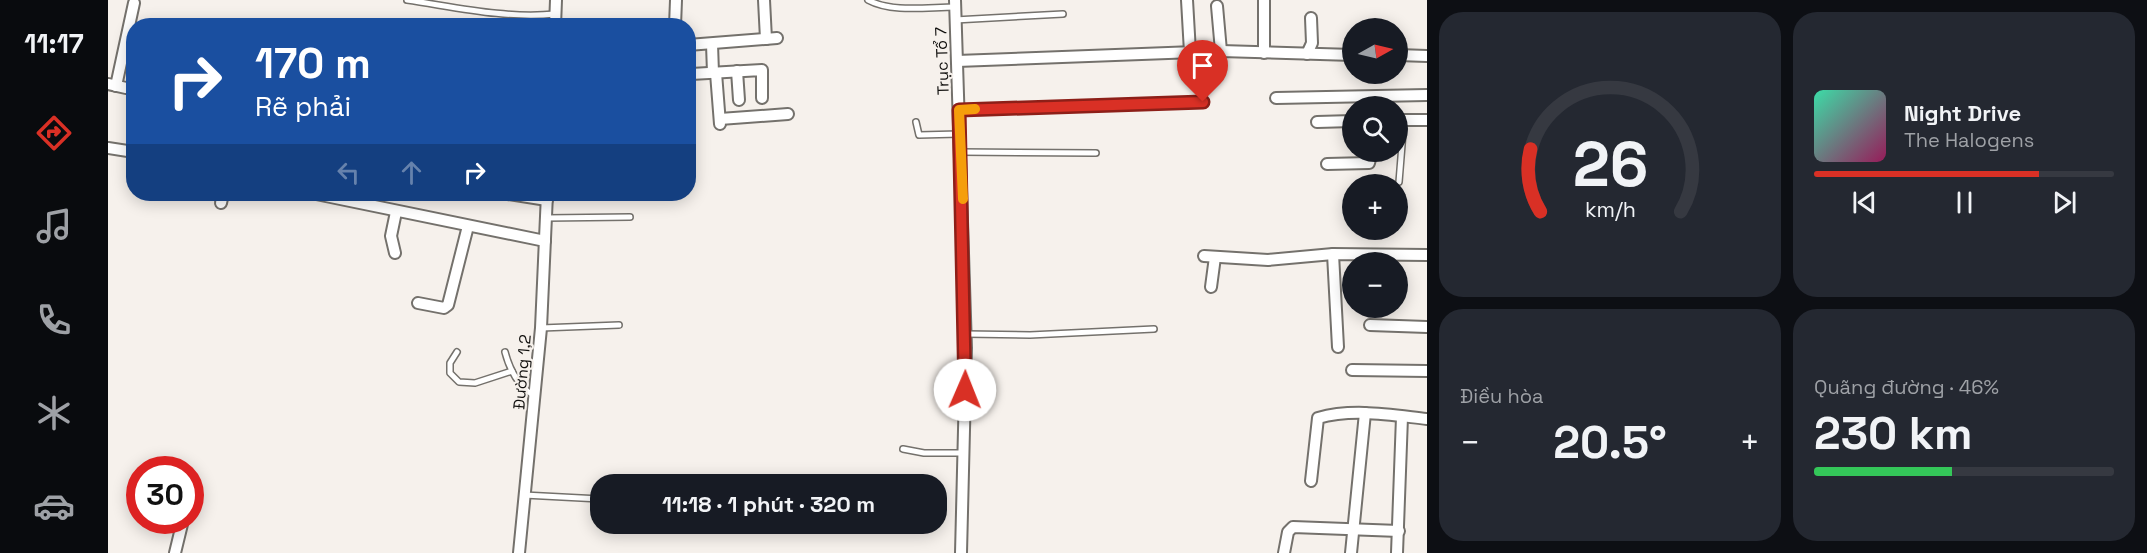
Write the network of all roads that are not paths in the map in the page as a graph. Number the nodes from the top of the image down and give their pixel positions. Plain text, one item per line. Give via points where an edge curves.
1 (407, 0) edge
2 (556, 0) edge
3 (676, 0) edge
4 (764, 0) edge
5 (868, 0) edge
6 (1187, 0) edge
7 (1264, 0) edge
8 (134, 3) dead end
9 (955, 3) edge
10 (1217, 6) dead end
11 (555, 14) junction
12 (1063, 14) dead end
13 (131, 18) edge
14 (555, 18) edge
15 (675, 18) edge
16 (1311, 18) dead end
17 (955, 20) junction
18 (126, 42) edge
19 (712, 44) junction
20 (696, 45) edge
21 (1221, 51) junction
22 (1190, 52) junction
23 (1264, 52) junction
24 (1307, 54) junction
25 (1342, 55) edge
26 (1408, 55) edge
27 (1427, 56) edge
28 (957, 61) junction
29 (737, 71) junction
30 (715, 73) junction
31 (696, 74) edge
32 (117, 86) edge
33 (1427, 95) edge
34 (762, 98) dead end
35 (1276, 98) dead end
36 (739, 100) dead end
37 (1203, 102) dead end
38 (959, 110) junction
39 (788, 114) dead end
40 (1408, 120) edge
41 (1427, 120) edge
42 (1342, 121) edge
43 (916, 122) dead end
44 (1317, 122) dead end
45 (960, 134) junction
46 (108, 148) edge
47 (126, 151) edge
48 (961, 152) junction
49 (1096, 153) dead end
50 (1369, 162) edge
51 (1327, 164) dead end
52 (347, 201) edge
53 (547, 201) edge
54 (396, 212) junction
55 (546, 218) junction
56 (630, 218) dead end
57 (468, 226) junction
58 (545, 242) junction
59 (395, 253) dead end
60 (1333, 254) junction
61 (1427, 255) edge
62 (1211, 287) dead end
63 (418, 303) dead end
64 (619, 325) dead end
65 (1370, 326) dead end
66 (1427, 327) edge
67 (541, 328) junction
68 (1154, 329) dead end
69 (966, 334) junction
70 (1338, 347) dead end
71 (457, 352) dead end
72 (505, 352) dead end
73 (1352, 370) dead end
74 (1427, 371) edge
75 (512, 372) junction
76 (535, 397) junction
77 (1365, 413) junction
78 (1402, 417) junction
79 (1427, 419) edge
80 (903, 449) dead end
81 (964, 453) junction
82 (1311, 481) dead end
83 (523, 495) junction
84 (590, 498) edge
85 (1353, 530) junction
86 (1399, 531) junction
87 (180, 534) edge
88 (175, 553) edge
89 (519, 553) edge
90 (961, 553) edge
91 (1284, 553) edge
92 (1351, 553) edge
93 (1397, 553) edge

1 - 11 lane via 520,16
2 - 11 street
3 - 15 street
4 - 19 street via 772,38
5 - 9 lane via 896,7
6 - 22 street
7 - 23 street
8 - 13 street
9 - 17 street, Trục Tổ 7
10 - 21 street
11 - 14 street
12 - 17 lane
16 - 24 street via 1312,43
17 - 28 street, Trục Tổ 7
18 - 32 street
19 - 20 street
19 - 30 street
21 - 22 street
21 - 23 street
22 - 28 street
23 - 24 street
24 - 25 street
26 - 27 street
28 - 38 street, Trục Tổ 7
29 - 30 street
29 - 34 street via 762,70
29 - 36 street
30 - 31 street
30 - 39 street via 720,121
33 - 35 street
37 - 38 lane
38 - 45 street, Trục Tổ 7
40 - 41 street
42 - 44 street
43 - 45 lane via 919,135
45 - 48 street, Trục Tổ 7
46 - 47 street
48 - 49 lane
48 - 69 street, Trục Tổ 7
50 - 51 street
52 - 54 street
53 - 55 street, Đường 1,2
54 - 57 street
54 - 59 street via 391,236
55 - 56 lane
55 - 58 street, Đường 1,2
57 - 58 street
57 - 63 street via 448,304 444,308
58 - 67 street, Đường 1,2
60 - 61 street
60 - 62 street via 1268,260 1209,256
60 - 70 street
64 - 67 lane
65 - 66 street
67 - 76 street, Đường 1,2
68 - 69 lane
69 - 81 street, Trục Tổ 7
71 - 75 lane via 450,363 450,373 459,382
72 - 75 lane
73 - 74 street
75 - 76 lane via 523,389
76 - 83 street, Đường 1,2
77 - 78 street
77 - 82 street via 1318,418
77 - 85 street
78 - 79 street
78 - 86 street
80 - 81 lane
81 - 90 street, Trục Tổ 7
83 - 84 lane
83 - 89 street, Đường 1,2
85 - 86 street
85 - 91 street via 1293,527 1288,532
85 - 92 street
86 - 93 street
87 - 88 street

